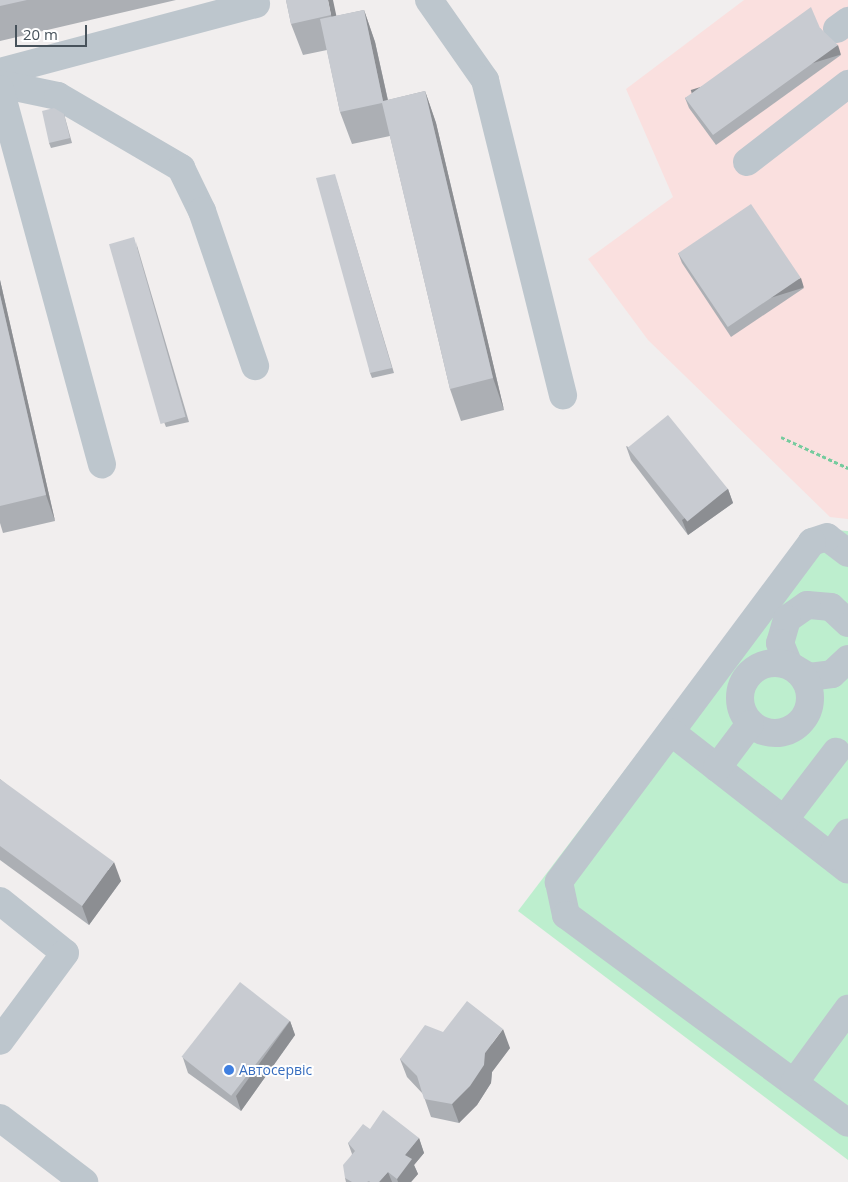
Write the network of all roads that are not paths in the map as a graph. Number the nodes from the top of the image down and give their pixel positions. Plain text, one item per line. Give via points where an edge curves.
1 (429, 0) edge
2 (256, 4) dead end
3 (0, 72) edge
4 (0, 84) edge
5 (848, 84) edge
6 (0, 89) edge
7 (747, 162) dead end
8 (255, 366) dead end
9 (564, 396) dead end
10 (102, 464) dead end
11 (848, 552) edge
12 (846, 614) edge
13 (848, 659) edge
14 (799, 672) junction
15 (750, 724) junction
16 (671, 732) junction
17 (836, 752) dead end
18 (717, 768) junction
19 (784, 820) junction
20 (848, 833) edge
21 (839, 863) edge
22 (0, 901) edge
23 (848, 1009) edge
24 (0, 1042) edge
25 (794, 1083) junction
26 (0, 1118) edge
27 (848, 1123) edge
28 (84, 1182) edge

1 - 9 street via 485,80
2 - 3 street
4 - 8 street via 58,96 181,168 202,211
5 - 7 street
6 - 10 street
11 - 16 street via 827,537 812,542
12 - 14 street via 819,604 807,605 787,619 780,642 789,665
13 - 14 street via 832,674 821,678
14 - 15 street via 777,663 764,664 745,679 739,702
14 - 15 street via 810,691 807,712 801,721 793,729 777,733 760,730
15 - 18 street
16 - 18 street
16 - 25 street via 559,882 566,915
17 - 19 street
18 - 19 street
19 - 21 street
20 - 21 street
22 - 24 street via 65,953
23 - 25 street
25 - 27 street
26 - 28 street

